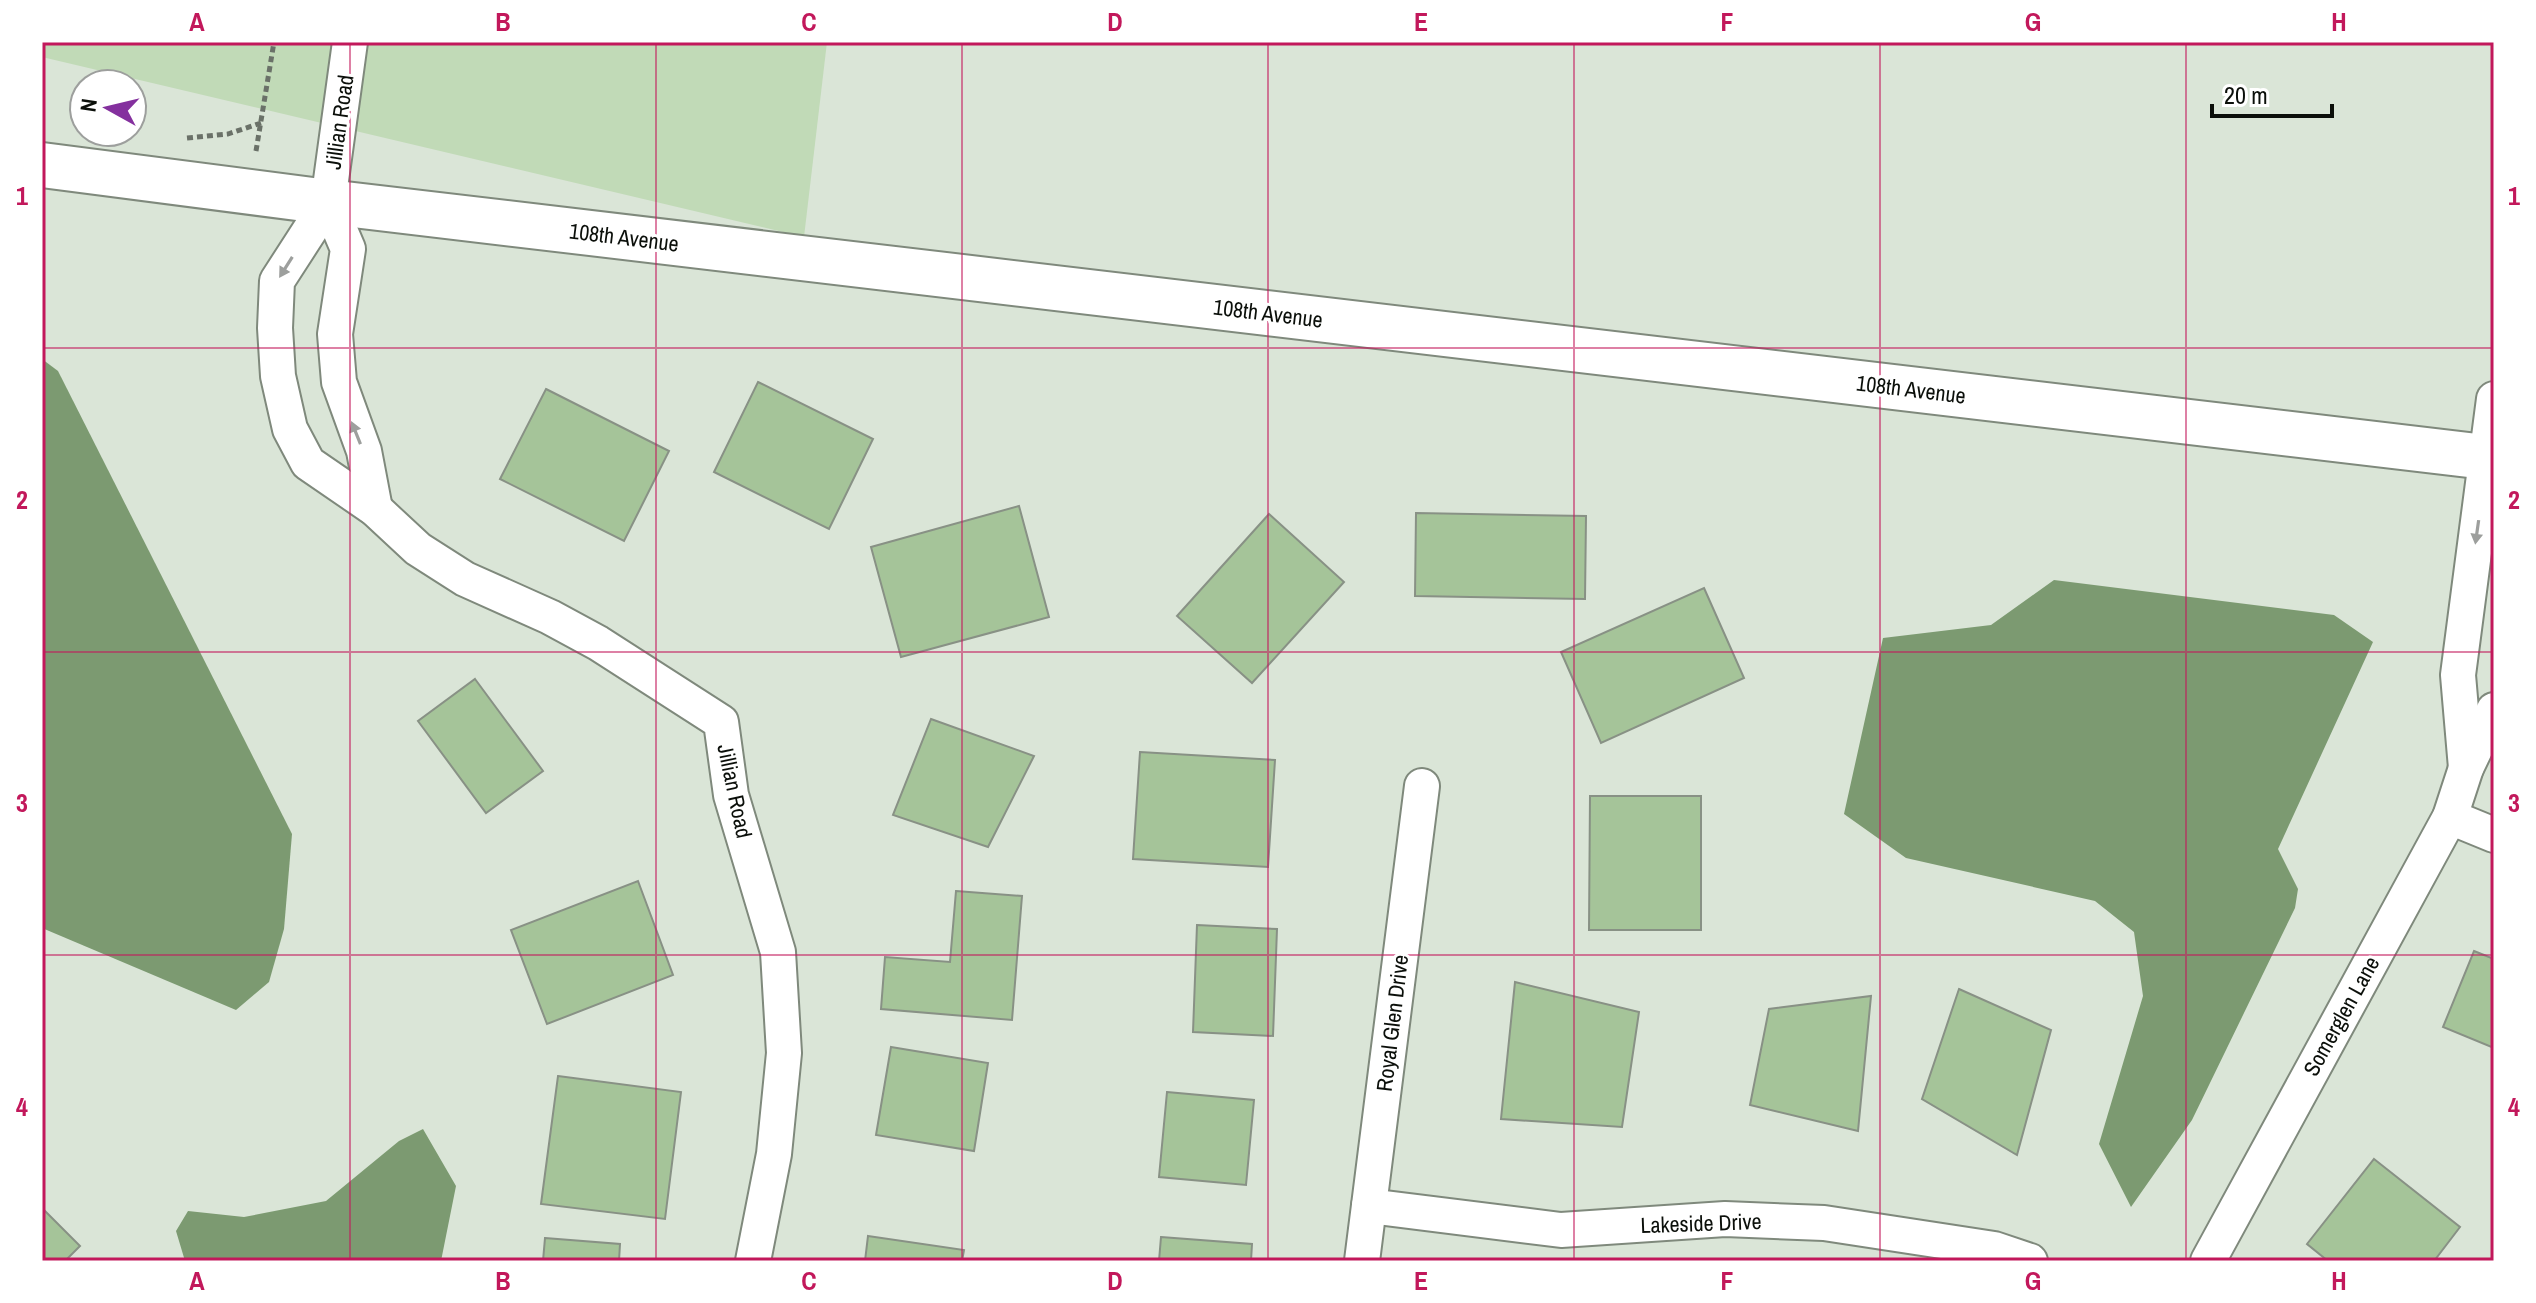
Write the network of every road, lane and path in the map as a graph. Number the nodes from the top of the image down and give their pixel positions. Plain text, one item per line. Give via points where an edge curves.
1 (274, 42) edge
2 (350, 42) edge
3 (261, 123) junction
4 (175, 138) dead end
5 (42, 165) edge
6 (249, 190) junction
7 (328, 202) junction
8 (2494, 399) edge
9 (2491, 457) edge
10 (375, 509) junction
11 (2494, 710) edge
12 (2466, 768) junction
13 (1422, 786) dead end
14 (2450, 817) junction
15 (2494, 835) edge
16 (1369, 1206) junction
17 (753, 1261) edge
18 (1362, 1261) edge
19 (2030, 1261) edge
20 (2208, 1261) edge

1 - 3 path
2 - 7 street, Jillian Road
3 - 4 path via 228,134
3 - 6 path
5 - 6 street, 108th Avenue
6 - 7 street, 108th Avenue
7 - 9 street, 108th Avenue
10 -> 7 street, Jillian Road via 364,451 339,382 335,334 348,249
7 -> 10 street, Jillian Road via 277,281 278,376 290,429 308,463
8 - 9 street, Somerglen Lane
9 -> 12 street, Somerglen Lane via 2458,675
10 - 17 street, Jillian Road via 418,549 465,579 598,643 721,722 731,795 778,952 784,1053 774,1154
11 - 12 street, Somerglen Lane
12 - 14 street, Somerglen Lane
13 - 16 street, Royal Glen Drive
14 - 15 street
14 - 20 street, Somerglen Lane
16 - 18 street, Royal Glen Drive
16 - 19 street, Lakeside Drive via 1561,1230 1725,1219 1824,1223 1994,1249

